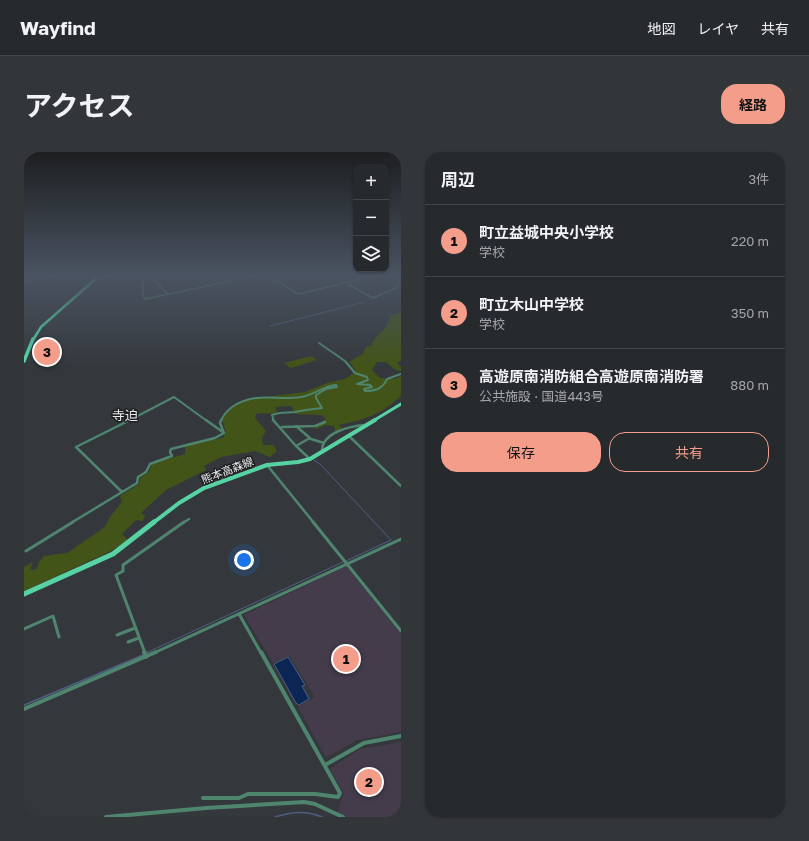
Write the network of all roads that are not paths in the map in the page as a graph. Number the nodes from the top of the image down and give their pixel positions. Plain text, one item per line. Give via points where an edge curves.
1 (65, 306) edge
2 (319, 343) dead end
3 (24, 359) edge
4 (401, 374) edge
5 (401, 404) edge
6 (326, 422) dead end
7 (368, 425) junction
8 (295, 426) junction
9 (282, 427) junction
10 (224, 433) junction
11 (349, 436) junction
12 (310, 438) junction
13 (324, 443) junction
14 (296, 446) junction
15 (322, 452) junction
16 (310, 458) junction
17 (267, 465) junction
18 (401, 486) edge
19 (122, 492) junction
20 (189, 519) dead end
21 (401, 538) edge
22 (26, 551) dead end
23 (346, 564) junction
24 (24, 594) edge
25 (239, 614) junction
26 (135, 628) junction
27 (24, 629) edge
28 (401, 631) edge
29 (117, 635) dead end
30 (59, 637) dead end
31 (139, 638) junction
32 (128, 642) dead end
33 (146, 657) junction
34 (24, 709) edge
35 (401, 736) edge
36 (325, 765) junction
37 (202, 798) dead end
38 (106, 817) edge
39 (343, 817) edge

1 - 3 highway via 41,327
2 - 4 street via 345,361 356,373 367,377 368,380 357,384 371,385 372,387 364,389 365,391 379,389 387,379
5 - 7 main road, 熊本高森線
6 - 8 street via 315,426
7 - 11 main road, 熊本高森線
7 - 13 street via 344,428
8 - 9 street
8 - 12 street
9 - 10 street via 272,418 273,414 322,408 316,395 337,386 326,386 302,397 256,396 246,399 224,413 220,420
9 - 14 street
10 - 19 street via 217,438 171,449 172,456 150,464 146,472 138,477 137,483
10 - 19 street via 174,397 76,447
11 - 15 main road, 熊本高森線
11 - 18 street
12 - 13 street
12 - 14 street
13 - 15 street
14 - 16 street
15 - 16 main road, 熊本高森線
16 - 17 main road, 熊本高森線 via 298,462
17 - 23 street
17 - 24 main road, 熊本高森線 via 204,488 179,503 113,554
19 - 22 street
20 - 26 street via 124,565 123,571 116,575
21 - 23 street
23 - 25 street
23 - 28 street
25 - 33 street
25 - 36 street
26 - 29 street
26 - 31 street
27 - 30 street via 53,616
31 - 32 street
31 - 33 street
33 - 34 street
35 - 36 street via 364,743
36 - 37 street via 340,793 338,796 248,794 239,798
38 - 39 street via 304,802 315,804

